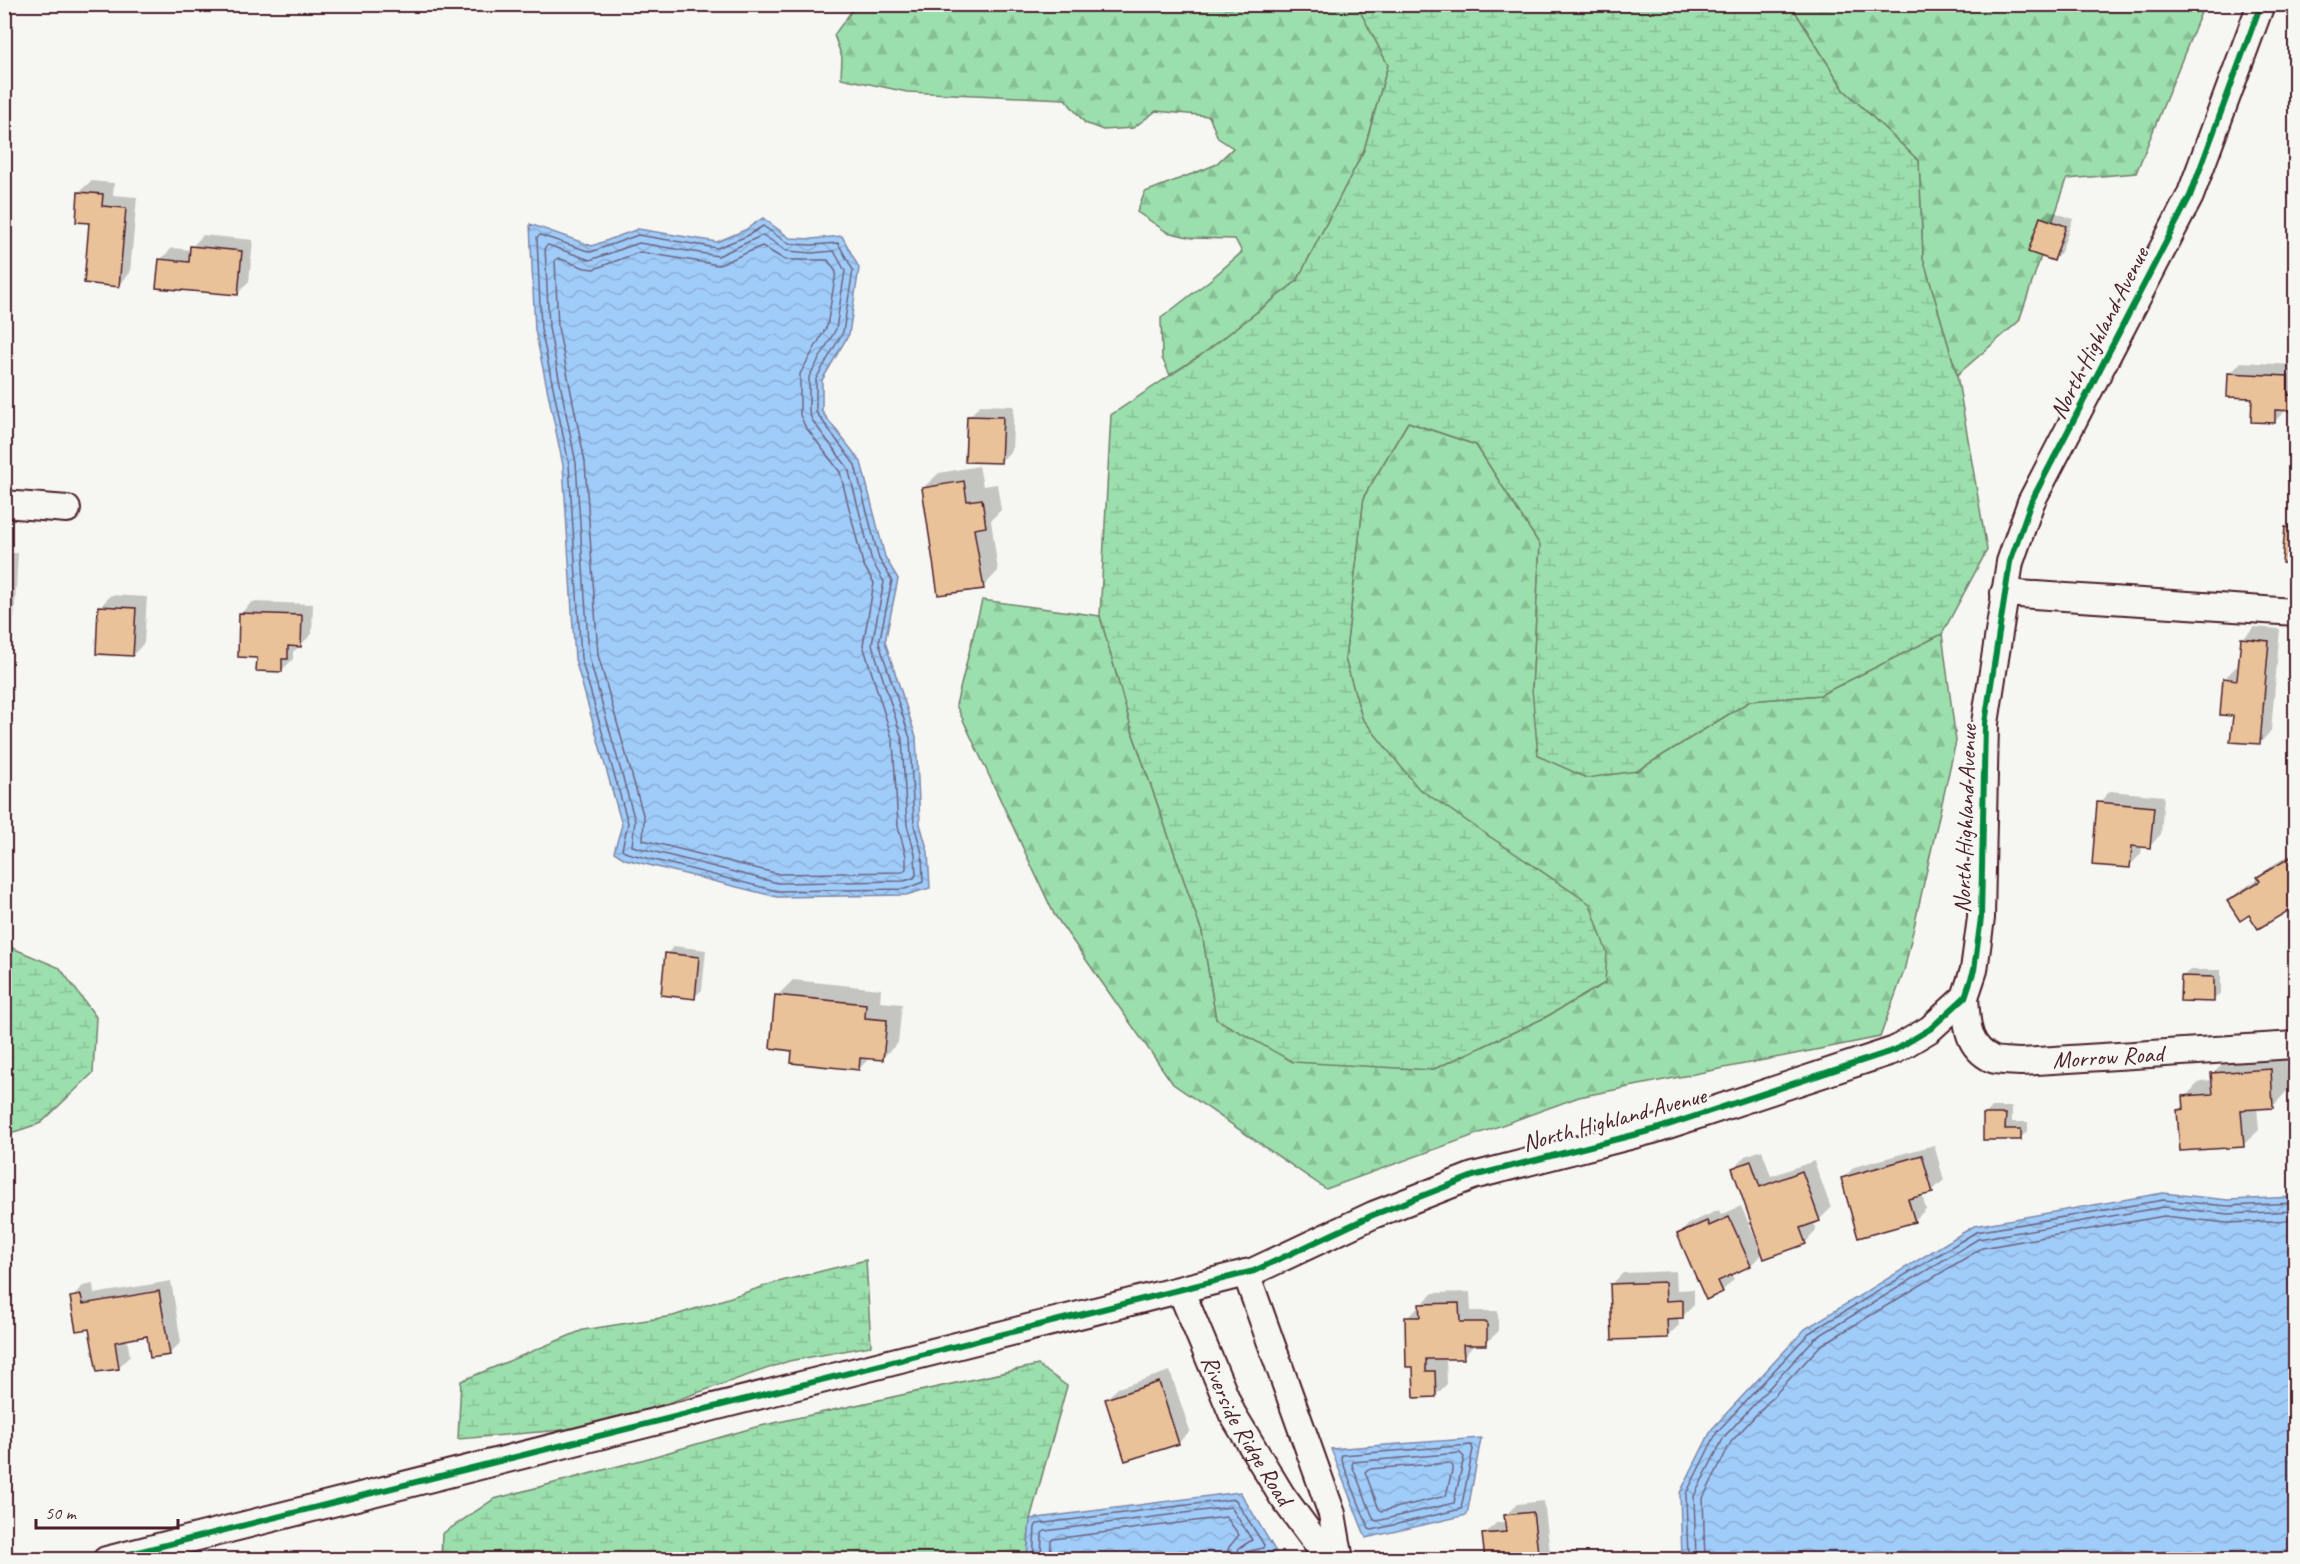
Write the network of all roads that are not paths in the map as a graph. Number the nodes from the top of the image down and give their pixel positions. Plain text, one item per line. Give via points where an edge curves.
1 (2261, 4) edge
2 (4, 504) edge
3 (67, 509) dead end
4 (2004, 593) junction
5 (2295, 612) edge
6 (1965, 997) junction
7 (2295, 1045) edge
8 (1246, 1273) junction
9 (1181, 1291) junction
10 (172, 1552) edge
11 (106, 1560) edge
12 (1329, 1560) edge
13 (1340, 1560) edge

1 - 4 street, North Highland Avenue via 2190,196 2031,502 2010,562
2 - 3 street
4 - 5 street
4 - 6 street, North Highland Avenue via 1984,723 1981,918 1974,970
6 - 7 street, Morrow Road via 1969,1035 1993,1060 2021,1062
6 - 8 street, North Highland Avenue via 1930,1029 1895,1050 1653,1130 1473,1176 1372,1215
8 - 9 street, North Highland Avenue
8 - 13 street, Riverside Ridge Road via 1332,1514
9 - 10 street, North Highland Avenue
9 - 12 street, Riverside Ridge Road via 1232,1413 1282,1496
10 - 11 street, North Highland Avenue

